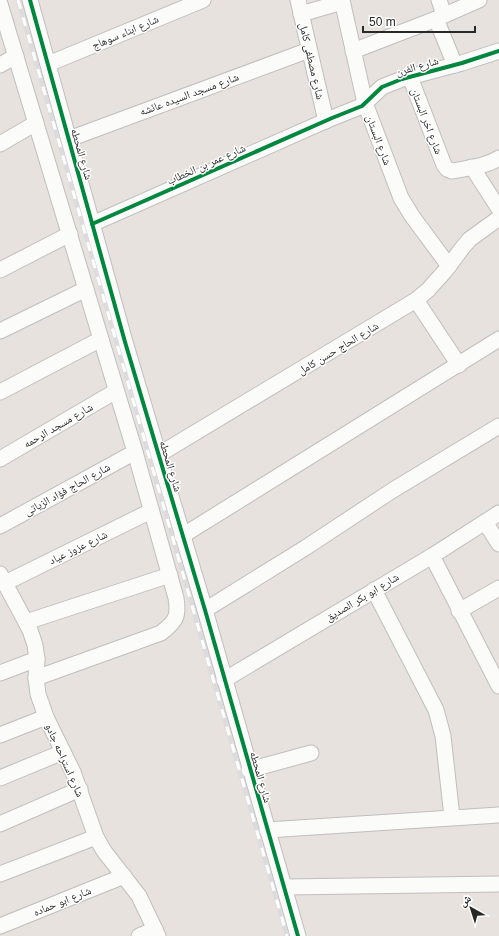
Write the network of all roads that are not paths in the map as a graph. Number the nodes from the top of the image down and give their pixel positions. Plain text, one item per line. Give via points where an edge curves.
1 (30, 0) edge
2 (203, 0) edge
3 (439, 0) edge
4 (479, 0) edge
5 (342, 1) edge
6 (0, 4) edge
7 (299, 7) edge
8 (440, 17) junction
9 (309, 50) junction
10 (353, 51) junction
11 (499, 51) edge
12 (16, 56) junction
13 (48, 64) junction
14 (0, 65) edge
15 (455, 65) junction
16 (410, 77) junction
17 (365, 103) junction
18 (326, 121) junction
19 (36, 123) junction
20 (69, 139) junction
21 (0, 144) edge
22 (499, 158) edge
23 (472, 167) junction
24 (499, 216) edge
25 (92, 224) junction
26 (70, 234) junction
27 (449, 266) junction
28 (0, 270) edge
29 (86, 289) junction
30 (416, 300) junction
31 (0, 332) edge
32 (101, 339) junction
33 (499, 339) edge
34 (459, 365) junction
35 (116, 391) junction
36 (0, 392) edge
37 (499, 426) edge
38 (135, 452) junction
39 (158, 455) junction
40 (0, 459) edge
41 (151, 511) junction
42 (499, 513) edge
43 (485, 522) junction
44 (0, 526) edge
45 (182, 536) junction
46 (499, 544) edge
47 (432, 556) junction
48 (170, 574) junction
49 (4, 587) edge
50 (499, 588) edge
51 (374, 590) junction
52 (205, 610) junction
53 (459, 611) junction
54 (26, 622) junction
55 (37, 659) junction
56 (0, 673) edge
57 (36, 678) junction
58 (224, 680) junction
59 (499, 686) edge
60 (46, 717) junction
61 (0, 734) edge
62 (63, 752) junction
63 (311, 753) dead end
64 (249, 770) junction
65 (0, 778) edge
66 (80, 789) junction
67 (499, 815) edge
68 (452, 818) junction
69 (0, 824) edge
70 (267, 830) junction
71 (96, 837) junction
72 (0, 874) edge
73 (124, 876) junction
74 (499, 884) edge
75 (285, 888) junction
76 (0, 926) edge
77 (156, 933) edge
78 (139, 936) edge
79 (298, 936) edge

1 - 13 street, شارع المحطه
2 - 13 street, شارع ابناء سوهاج
3 - 8 street
4 - 8 street
5 - 7 street
5 - 10 street, شارع البستان
6 - 12 street
7 - 9 street, شارع مصطفى كامل
8 - 10 street
8 - 15 street
9 - 18 street, شارع مصطفى كامل
9 - 20 street, شارع مسجد السيده عائشه
10 - 17 street, شارع البستان
11 - 15 street, شارع الفرن
12 - 14 street
12 - 19 street
13 - 20 street, شارع المحطه
15 - 16 street, شارع الفرن
16 - 17 street, شارع الفرن via 382,87
16 - 23 street, شارع اخر البستان via 444,165 452,171
17 - 18 street, شارع الفرن via 355,110
17 - 27 street, شارع البستان via 401,198
18 - 25 street, شارع عمر بن الخطاب
19 - 21 street
19 - 26 street
20 - 25 street, شارع المحطه
22 - 23 street
23 - 24 street
24 - 27 street, شارع الحاج حسن كامل via 470,239
25 - 39 street, شارع المحطه
26 - 28 street
26 - 29 street
27 - 30 street, شارع الحاج حسن كامل
29 - 31 street
29 - 32 street
30 - 34 street
30 - 39 street, شارع الحاج حسن كامل
32 - 35 street
32 - 36 street
33 - 34 street
34 - 45 street
35 - 38 street
35 - 40 street, شارع مسجد الرحمه
37 - 52 street
38 - 41 street
38 - 44 street, شارع الحاج فؤاد الزياتى
39 - 45 street, شارع المحطه
41 - 48 street
41 - 49 street, شارع عزوز عياد
42 - 43 street, شارع ابو بكر الصديق
43 - 46 street
43 - 47 street, شارع ابو بكر الصديق
45 - 52 street, شارع المحطه
47 - 51 street, شارع ابو بكر الصديق
47 - 53 street
48 - 54 street
48 - 57 street via 178,611 175,619 161,633
49 - 54 street, شارع استراحه جادو
50 - 53 street
51 - 58 street, شارع ابو بكر الصديق
51 - 68 street via 436,710 443,736
52 - 58 street, شارع المحطه
53 - 59 street
54 - 55 street, شارع استراحه جادو via 35,645
55 - 56 street
55 - 57 street, شارع استراحه جادو
57 - 60 street, شارع استراحه جادو via 38,694
58 - 64 street, شارع المحطه
60 - 61 street
60 - 62 street, شارع استراحه جادو
62 - 65 street
62 - 66 street, شارع استراحه جادو
63 - 64 street
64 - 70 street, شارع المحطه
66 - 69 street
66 - 71 street, شارع استراحه جادو
67 - 68 street
68 - 70 street
70 - 75 street, شارع المحطه
71 - 72 street
71 - 73 street, شارع استراحه جادو
73 - 76 street, شارع ابو حماده
73 - 77 street, شارع استراحه جادو via 139,896
74 - 75 street
75 - 79 street, شارع المحطه
77 - 78 street

